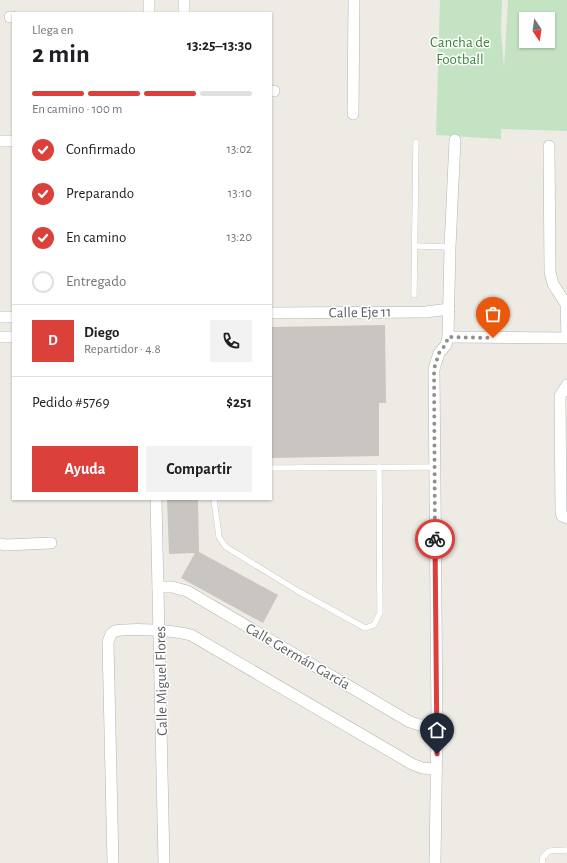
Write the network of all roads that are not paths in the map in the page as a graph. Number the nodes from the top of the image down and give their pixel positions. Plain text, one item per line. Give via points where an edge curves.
1 (149, 0) edge
2 (184, 0) edge
3 (354, 0) edge
4 (149, 12) edge
5 (184, 12) edge
6 (352, 114) dead end
7 (455, 140) dead end
8 (0, 141) edge
9 (12, 141) edge
10 (416, 142) dead end
11 (549, 146) dead end
12 (415, 246) junction
13 (450, 247) junction
14 (414, 295) dead end
15 (449, 309) junction
16 (272, 313) edge
17 (0, 317) edge
18 (12, 317) edge
19 (0, 336) edge
20 (12, 337) edge
21 (448, 337) junction
22 (567, 337) edge
23 (567, 385) edge
24 (379, 467) junction
25 (434, 467) junction
26 (272, 468) edge
27 (156, 500) edge
28 (214, 500) edge
29 (567, 518) edge
30 (51, 543) dead end
31 (0, 544) edge
32 (158, 587) junction
33 (160, 630) junction
34 (437, 724) junction
35 (436, 769) junction
36 (567, 850) edge
37 (113, 863) edge
38 (164, 863) edge
39 (435, 863) edge
40 (542, 863) edge

1 - 4 street
2 - 5 street
3 - 6 street
7 - 13 street
8 - 9 street
10 - 12 lane
11 - 22 street via 550,272 553,284 566,304
12 - 13 lane
12 - 14 lane
13 - 15 street
15 - 16 street, Calle Eje 11 via 426,312
15 - 21 street
17 - 18 street
19 - 20 street
21 - 22 street
21 - 25 street via 434,369
23 - 29 street via 560,396 561,512 562,516
24 - 25 lane
24 - 26 lane
24 - 28 lane via 380,613 374,625 365,628 226,547 219,537
25 - 34 street
27 - 32 street, Calle Miguel Flores
30 - 31 street
32 - 33 street, Calle Miguel Flores
32 - 34 street, Calle Germán García via 187,591 410,722 420,725
33 - 35 street via 191,636 412,764
33 - 37 street via 115,631 108,642
33 - 38 street, Calle Miguel Flores
34 - 35 street
35 - 39 street
36 - 40 lane via 549,851 543,857

